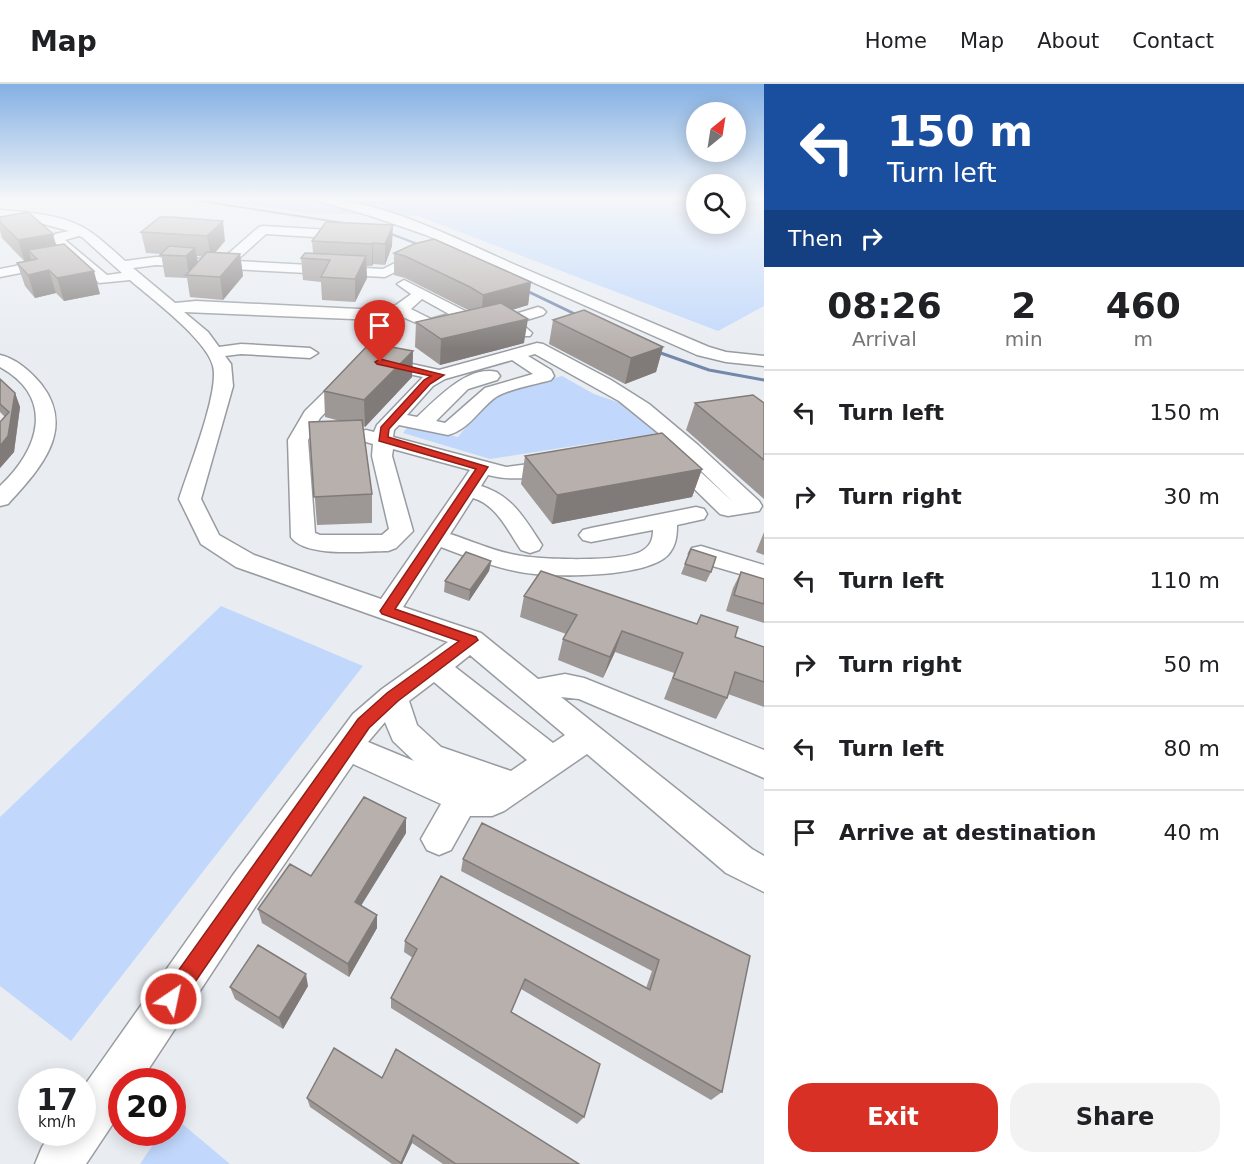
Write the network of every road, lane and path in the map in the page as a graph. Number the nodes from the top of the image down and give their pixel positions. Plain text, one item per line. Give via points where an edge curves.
1 (70, 248) edge
2 (102, 248) edge
3 (243, 248) edge
4 (318, 248) edge
5 (468, 248) edge
6 (266, 249) dead end
7 (240, 251) junction
8 (301, 254) junction
9 (404, 255) edge
10 (80, 257) junction
11 (121, 264) junction
12 (0, 273) edge
13 (385, 273) junction
14 (419, 293) junction
15 (172, 308) junction
16 (408, 313) junction
17 (191, 325) junction
18 (364, 325) dead end
19 (535, 337) junction
20 (214, 353) junction
21 (310, 353) dead end
22 (0, 360) edge
23 (764, 361) edge
24 (440, 375) junction
25 (394, 418) junction
26 (421, 424) junction
27 (304, 427) junction
28 (326, 430) edge
29 (349, 434) edge
30 (382, 439) junction
31 (698, 457) dead end
32 (581, 462) edge
33 (482, 467) junction
34 (468, 489) junction
35 (0, 499) edge
36 (696, 514) dead end
37 (665, 522) junction
38 (591, 536) dead end
39 (436, 537) junction
40 (530, 545) dead end
41 (701, 554) edge
42 (764, 573) edge
43 (387, 611) junction
44 (471, 640) junction
45 (434, 666) junction
46 (533, 692) junction
47 (393, 697) junction
48 (587, 737) junction
49 (347, 747) junction
50 (552, 761) junction
51 (764, 764) edge
52 (514, 786) junction
53 (462, 798) junction
54 (439, 839) dead end
55 (764, 875) edge
56 (96, 1109) edge
57 (71, 1146) edge
58 (59, 1164) edge

1 - 10 lane
2 - 11 lane
3 - 7 lane
4 - 8 lane
5 - 23 lane via 703,351
6 - 7 lane
7 - 8 lane
7 - 8 lane
7 - 11 lane
8 - 13 lane
9 - 13 lane via 410,261
10 - 11 lane
10 - 11 lane via 104,280
10 - 12 lane
11 - 15 lane
13 - 14 lane
14 - 16 lane
14 - 16 lane via 446,307
15 - 16 lane
15 - 17 lane
17 - 18 lane via 232,319
17 - 20 lane
19 - 24 lane
19 - 26 lane via 462,385
19 - 26 lane via 545,376 491,392 455,427
19 - 31 lane via 627,398 669,440
20 - 21 lane via 241,349
20 - 43 lane via 222,364 224,386 190,499 209,538 245,561
22 - 35 lane via 31,381 43,400 47,422 43,442 31,465
24 - 25 lane via 427,382
24 - 27 lane via 366,361
25 - 26 lane
25 - 30 lane via 384,429
27 - 28 lane
27 - 30 lane via 298,440 303,537 317,543 388,543 401,531 382,456
29 - 30 lane
30 - 33 lane
32 - 33 lane via 526,472 506,473
33 - 34 lane
34 - 39 lane
34 - 40 lane via 501,504
36 - 37 lane
37 - 38 lane
37 - 39 lane via 668,532 657,553 630,565 534,567
39 - 43 lane
41 - 42 lane
43 - 44 lane
44 - 45 lane
44 - 46 lane
45 - 47 lane
45 - 50 lane
46 - 48 lane
46 - 51 lane via 565,685 584,688
47 - 49 lane via 364,723
47 - 52 lane via 404,732 430,757
48 - 50 lane
48 - 55 lane via 739,861
49 - 53 lane
49 - 56 lane
50 - 52 lane
52 - 53 lane via 492,801
53 - 54 lane
57 - 58 lane

